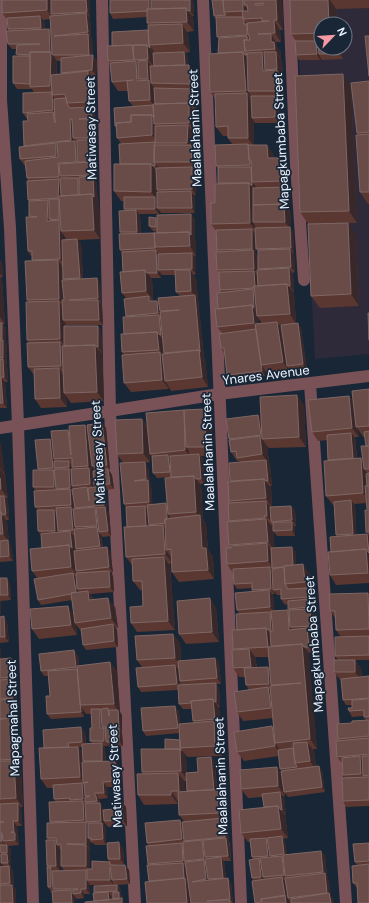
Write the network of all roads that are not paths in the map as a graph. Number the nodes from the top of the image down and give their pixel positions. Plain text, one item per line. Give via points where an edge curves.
1 (1, 0) edge
2 (102, 0) edge
3 (203, 0) edge
4 (289, 0) edge
5 (1, 100) edge
6 (304, 280) dead end
7 (369, 376) edge
8 (310, 384) junction
9 (219, 394) junction
10 (110, 412) junction
11 (18, 425) junction
12 (0, 428) edge
13 (33, 903) edge
14 (136, 903) edge
15 (241, 903) edge
16 (346, 903) edge

1 - 5 street, Mapagmahal Street
2 - 10 street, Matiwasay Street
3 - 9 street, Maalalahanin Street
4 - 6 street, Mapagkumbaba Street
5 - 11 street, Mapagmahal Street via 10,228
7 - 8 street, Ynares Avenue
8 - 9 street, Ynares Avenue
8 - 16 street, Mapagkumbaba Street
9 - 10 street, Ynares Avenue
9 - 15 street, Maalalahanin Street
10 - 11 street, Ynares Avenue
10 - 14 street, Matiwasay Street
11 - 12 street, Ynares Avenue
11 - 13 street, Mapagmahal Street

